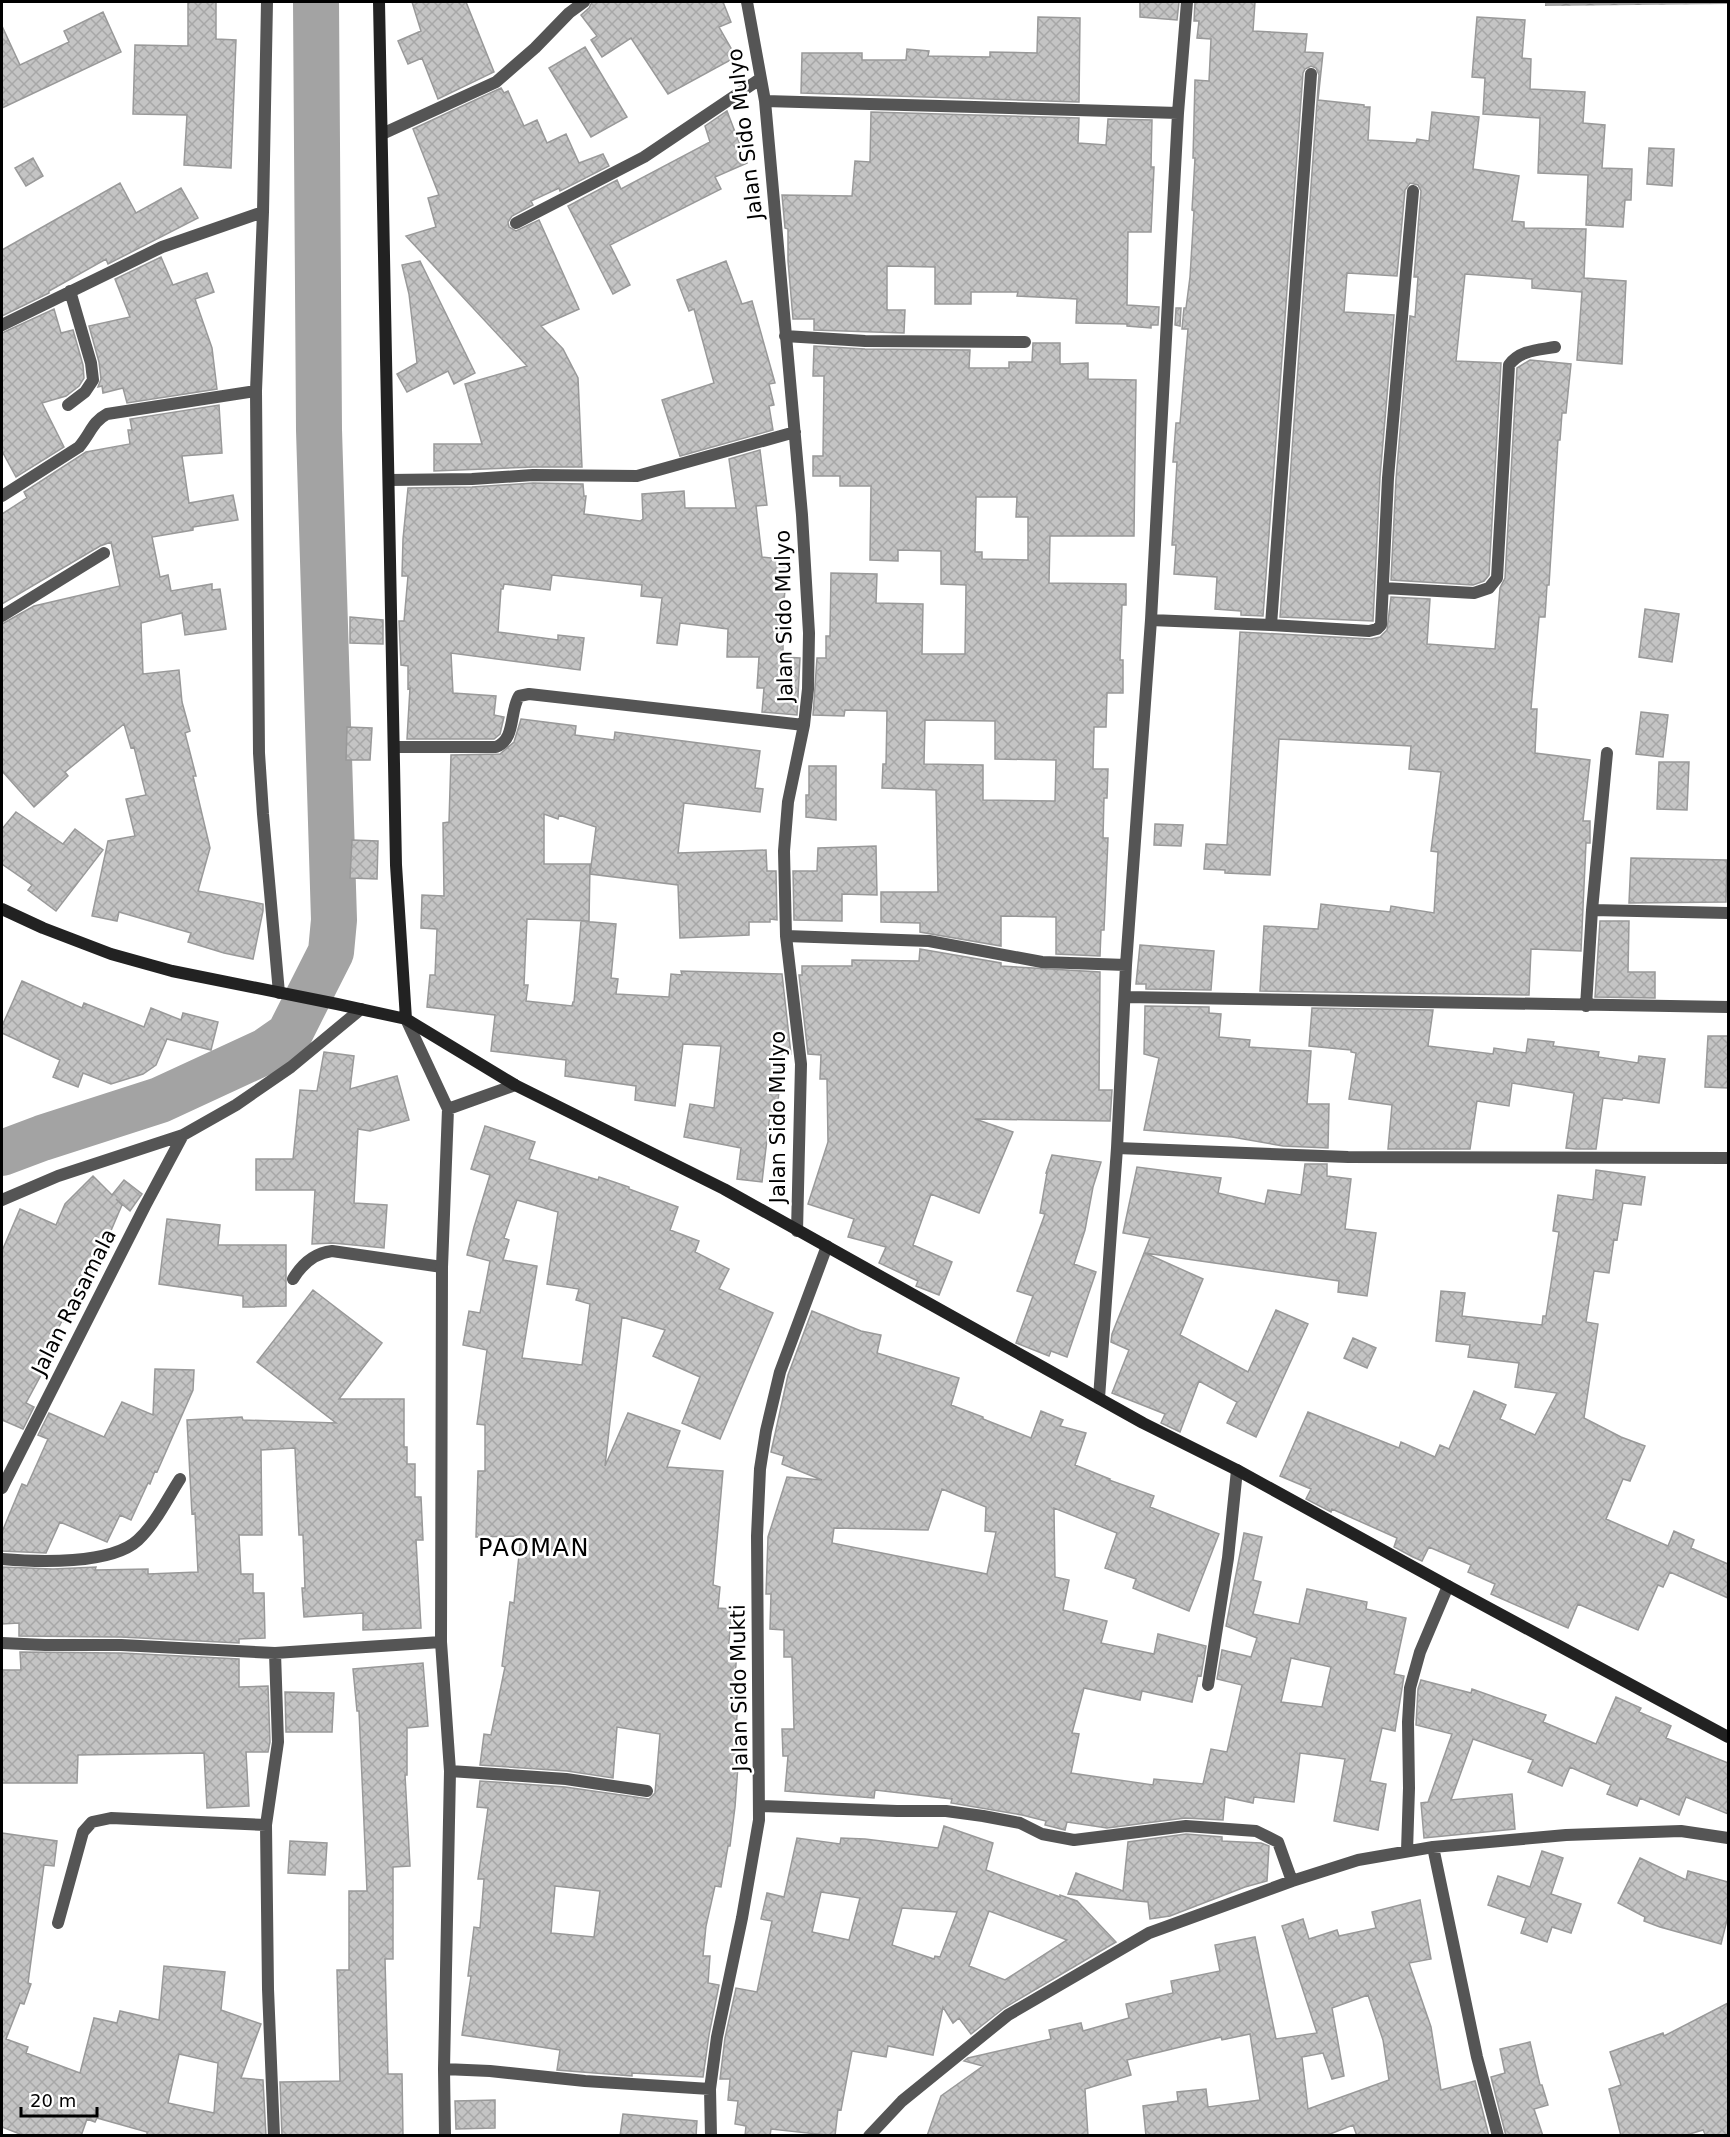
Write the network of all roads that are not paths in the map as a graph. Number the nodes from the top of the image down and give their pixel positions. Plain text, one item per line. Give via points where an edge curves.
1 (267, 2) edge
2 (379, 2) edge
3 (584, 2) edge
4 (747, 2) edge
5 (1186, 2) edge
6 (1311, 74) dead end
7 (760, 79) junction
8 (765, 101) junction
9 (1178, 113) junction
10 (382, 134) junction
11 (1413, 191) dead end
12 (263, 212) junction
13 (516, 223) dead end
14 (70, 291) junction
15 (2, 325) edge
16 (785, 336) junction
17 (1025, 342) dead end
18 (1555, 347) dead end
19 (256, 391) junction
20 (68, 405) dead end
21 (795, 432) junction
22 (389, 480) junction
23 (2, 496) edge
24 (104, 553) dead end
25 (1383, 588) junction
26 (2, 616) edge
27 (1152, 620) junction
28 (1271, 625) junction
29 (804, 725) junction
30 (395, 747) junction
31 (1607, 753) dead end
32 (2, 909) edge
33 (1592, 910) junction
34 (1728, 913) edge
35 (786, 936) junction
36 (1126, 965) junction
37 (285, 994) junction
38 (1125, 997) junction
39 (1586, 1006) junction
40 (1728, 1007) edge
41 (361, 1009) junction
42 (406, 1020) junction
43 (514, 1085) junction
44 (448, 1109) junction
45 (183, 1135) junction
46 (1117, 1148) junction
47 (1728, 1158) edge
48 (2, 1200) edge
49 (797, 1231) junction
50 (827, 1246) junction
51 (442, 1267) junction
52 (293, 1279) dead end
53 (1099, 1398) junction
54 (1237, 1470) junction
55 (180, 1479) dead end
56 (2, 1488) edge
57 (2, 1559) edge
58 (1448, 1586) junction
59 (441, 1642) junction
60 (2, 1643) edge
61 (275, 1653) junction
62 (1208, 1685) dead end
63 (1728, 1737) edge
64 (450, 1771) junction
65 (647, 1791) dead end
66 (760, 1806) junction
67 (266, 1825) junction
68 (1728, 1838) edge
69 (1433, 1847) junction
70 (1407, 1851) junction
71 (1292, 1881) junction
72 (58, 1923) dead end
73 (444, 2069) junction
74 (710, 2089) junction
75 (274, 2136) edge
76 (445, 2136) edge
77 (711, 2136) edge
78 (869, 2136) edge
79 (1498, 2136) edge

1 - 12 street
2 - 10 street
3 - 10 street via 496,82
4 - 7 street, Jalan Sido Mulyo
5 - 9 street
6 - 28 street
7 - 8 street, Jalan Sido Mulyo
7 - 13 street via 644,157
8 - 9 street
8 - 16 street, Jalan Sido Mulyo
9 - 27 street
10 - 22 street
11 - 25 street via 1388,478
12 - 14 street via 162,247
12 - 19 street
14 - 15 street
14 - 20 street via 93,380
16 - 17 street
16 - 21 street, Jalan Sido Mulyo
18 - 25 street via 1528,351 1509,365 1497,578 1489,588 1474,593
19 - 23 street via 107,414 96,420 79,447
19 - 37 street via 259,753 262,814
21 - 22 street via 637,476
21 - 29 street, Jalan Sido Mulyo via 809,633
22 - 30 street
24 - 26 street
25 - 28 street via 1381,625 1377,629
27 - 28 street
27 - 36 street
29 - 30 street via 529,694 519,696 508,738 496,747
29 - 35 street, Jalan Sido Mulyo via 788,802 784,851
30 - 42 street via 396,865
31 - 33 street
32 - 37 street via 111,954
33 - 34 street
33 - 39 street
35 - 36 street via 929,941 1042,962
35 - 49 street, Jalan Sido Mulyo via 801,1064
36 - 38 street
37 - 41 street
38 - 39 street
38 - 46 street
39 - 40 street
41 - 42 street
41 - 45 street via 291,1067
42 - 43 street
42 - 44 street
43 - 44 street
43 - 49 street via 644,1148
44 - 51 street
45 - 48 street via 58,1176
45 - 56 street, Jalan Rasamala
46 - 47 street via 1348,1157
46 - 53 street
49 - 50 street
50 - 53 street
50 - 66 street, Jalan Sido Mukti via 780,1372 760,1469
51 - 52 street via 332,1251 312,1258
51 - 59 street
53 - 54 street
54 - 58 street
54 - 62 street
55 - 57 street via 151,1526 136,1542 118,1551 97,1557
58 - 63 street
58 - 70 street via 1420,1652 1410,1688
59 - 61 street
59 - 64 street
60 - 61 street
61 - 67 street via 278,1742
64 - 65 street via 566,1779
64 - 73 street
66 - 71 street via 946,1811 1020,1824 1042,1834 1074,1840 1186,1826 1256,1831 1278,1842
66 - 74 street, Jalan Sido Mukti
67 - 72 street via 111,1818 92,1822 83,1832
67 - 75 street
68 - 69 street via 1660,1832 1566,1835
69 - 70 street
69 - 79 street via 1477,2057
70 - 71 street via 1358,1860
71 - 78 street via 1149,1933 1008,2014 902,2101
73 - 74 street
73 - 76 street
74 - 77 street, Jalan Sido Mukti

